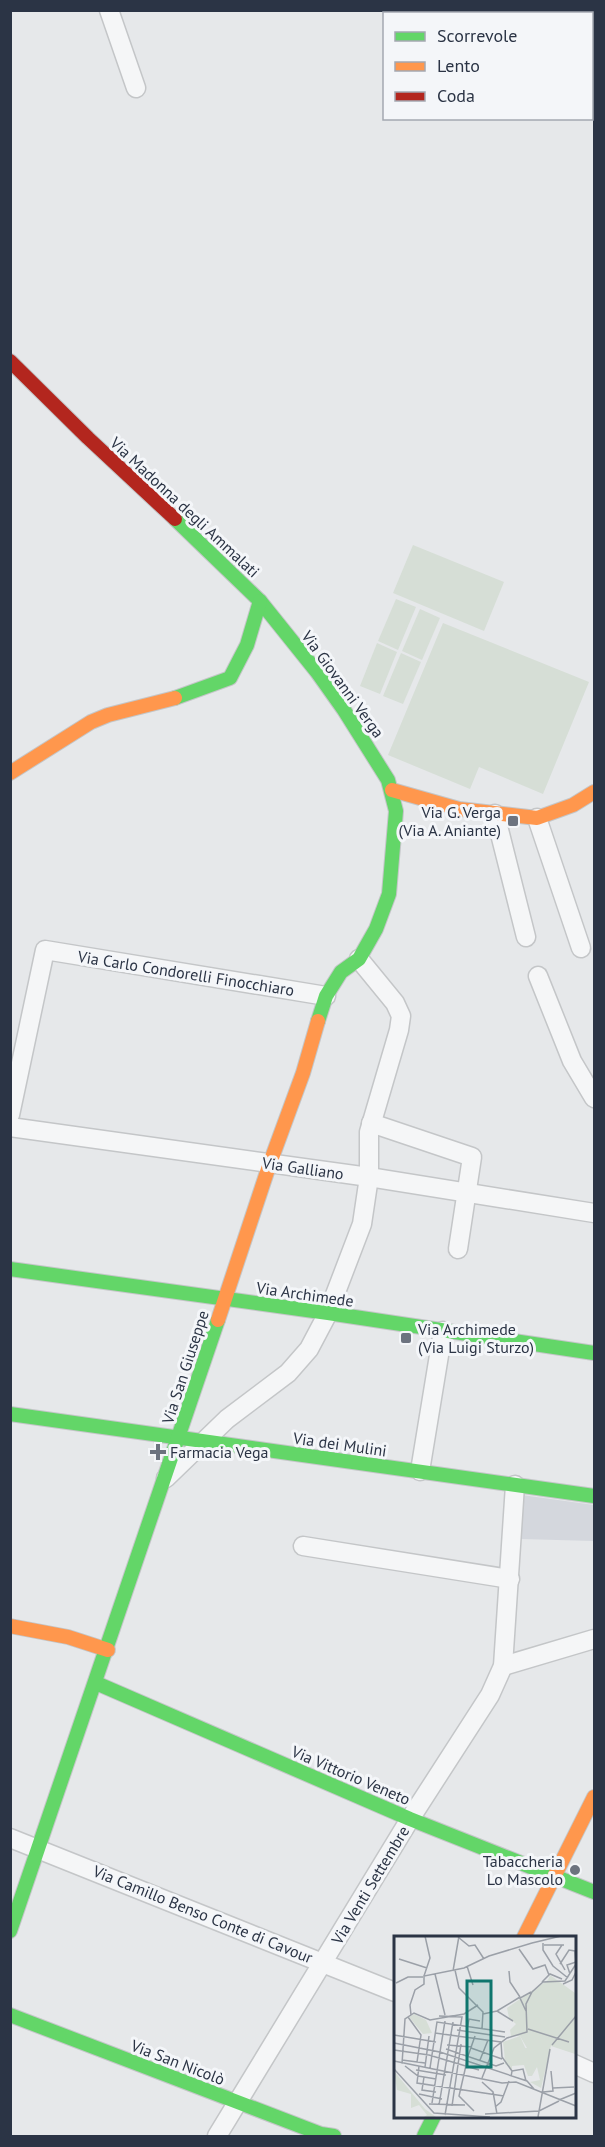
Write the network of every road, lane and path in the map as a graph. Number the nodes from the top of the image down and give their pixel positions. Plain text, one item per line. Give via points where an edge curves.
1 (109, 10) edge
2 (136, 88) dead end
3 (10, 361) edge
4 (260, 601) junction
5 (10, 773) edge
6 (392, 790) junction
7 (594, 792) edge
8 (459, 809) junction
9 (396, 812) junction
10 (495, 814) junction
11 (537, 818) junction
12 (526, 938) dead end
13 (581, 948) dead end
14 (359, 959) junction
15 (538, 976) dead end
16 (326, 996) junction
17 (594, 1098) edge
18 (10, 1115) edge
19 (372, 1123) junction
20 (10, 1127) edge
21 (270, 1163) junction
22 (369, 1177) junction
23 (467, 1193) junction
24 (594, 1213) edge
25 (458, 1249) dead end
26 (10, 1269) edge
27 (224, 1300) junction
28 (328, 1313) junction
29 (443, 1331) junction
30 (594, 1353) edge
31 (10, 1414) edge
32 (179, 1439) junction
33 (203, 1442) junction
34 (420, 1471) junction
35 (165, 1479) junction
36 (515, 1485) junction
37 (594, 1496) edge
38 (303, 1546) dead end
39 (510, 1579) junction
40 (10, 1626) edge
41 (594, 1639) edge
42 (108, 1650) junction
43 (503, 1666) junction
44 (96, 1683) junction
45 (594, 1797) edge
46 (410, 1819) junction
47 (10, 1838) edge
48 (39, 1849) junction
49 (555, 1876) junction
50 (594, 1892) edge
51 (10, 1931) edge
52 (525, 1936) edge
53 (323, 1963) junction
54 (394, 1992) edge
55 (10, 2015) edge
56 (575, 2065) edge
57 (594, 2073) edge
58 (239, 2103) junction
59 (433, 2117) edge
60 (217, 2136) edge
61 (334, 2136) edge
62 (424, 2136) edge

1 - 2 street
3 - 4 street, Via Madonna degli Ammalati
4 - 5 street, Via Madonna degli Ammalati via 247,645 230,678 168,701 100,718
4 - 6 street, Via Giovanni Verga via 333,693
6 - 8 street
6 - 9 street, Via Giovanni Verga
7 - 11 street
8 - 9 street
8 - 10 street
9 - 14 street, Via San Giuseppe via 389,894
10 - 11 street
10 - 12 street
11 - 13 street
14 - 16 street, Via San Giuseppe via 341,972
14 - 19 street via 401,1016
15 - 17 street via 572,1061
16 - 18 street, Via Carlo Condorelli Finocchiaro via 45,950
16 - 21 street, Via San Giuseppe
19 - 22 street
19 - 23 street via 472,1157
20 - 21 street, Via Galliano
21 - 22 street, Via Galliano
21 - 27 street, Via San Giuseppe
22 - 23 street, Via Galliano
22 - 28 street via 362,1224
23 - 24 street, Via Galliano
23 - 25 street
26 - 27 street, Via Archimede
27 - 28 street, Via Archimede
27 - 32 street, Via San Giuseppe
28 - 29 street, Via Archimede
28 - 33 street via 309,1349 288,1372
29 - 30 street, Via Archimede
29 - 34 street
31 - 32 street, Via dei Mulini
32 - 33 street, Via dei Mulini
32 - 35 street, Via San Giuseppe
33 - 34 street, Via dei Mulini
33 - 35 street
34 - 36 street, Via dei Mulini
35 - 42 street, Via San Giuseppe
36 - 37 street, Via dei Mulini
36 - 39 street, Via Venti Settembre
38 - 39 street
39 - 43 street, Via Venti Settembre
40 - 42 street via 68,1637
41 - 43 street
42 - 44 street, Via San Giuseppe
43 - 46 street, Via Venti Settembre via 490,1695
44 - 46 street, Via Vittorio Veneto
44 - 48 street, Via San Giuseppe
45 - 49 street
46 - 49 street, Via Vittorio Veneto
46 - 53 street, Via Venti Settembre
47 - 48 street, Via Camillo Benso Conte di Cavour
48 - 51 street, Via San Giuseppe
48 - 53 street, Via Camillo Benso Conte di Cavour
49 - 50 street, Via Vittorio Veneto
49 - 52 street
53 - 54 street, Via Camillo Benso Conte di Cavour
53 - 58 street, Via Venti Settembre
55 - 58 street, Via San Nicolò
56 - 57 street
58 - 60 street, Via Venti Settembre
58 - 61 street, Via San Nicolò
59 - 62 street

